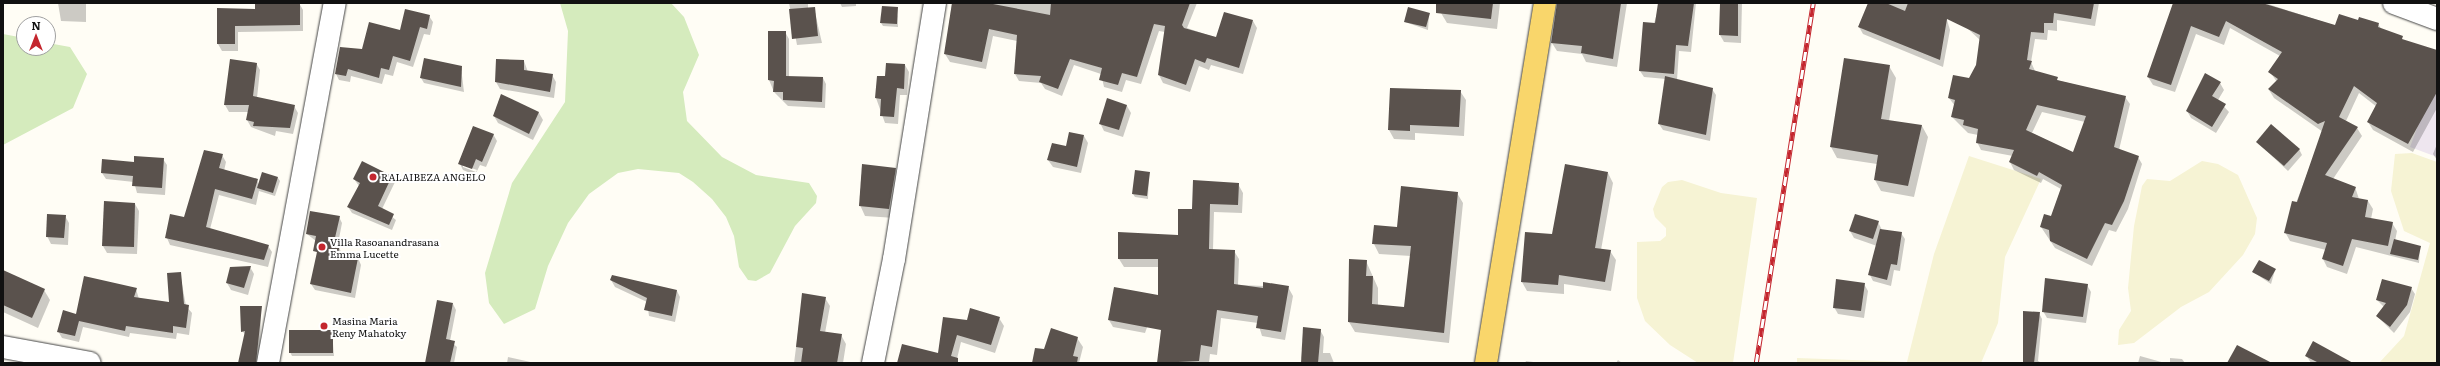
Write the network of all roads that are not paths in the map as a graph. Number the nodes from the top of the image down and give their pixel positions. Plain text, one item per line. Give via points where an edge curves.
1 (935, 3) edge
2 (1545, 3) edge
3 (2394, 3) edge
4 (330, 9) edge
5 (2437, 18) edge
6 (3, 347) edge
7 (90, 363) edge
8 (268, 363) edge
9 (873, 363) edge
10 (1486, 363) edge

1 - 9 street via 894,259
2 - 10 main road
3 - 5 street
4 - 8 street
6 - 7 street

